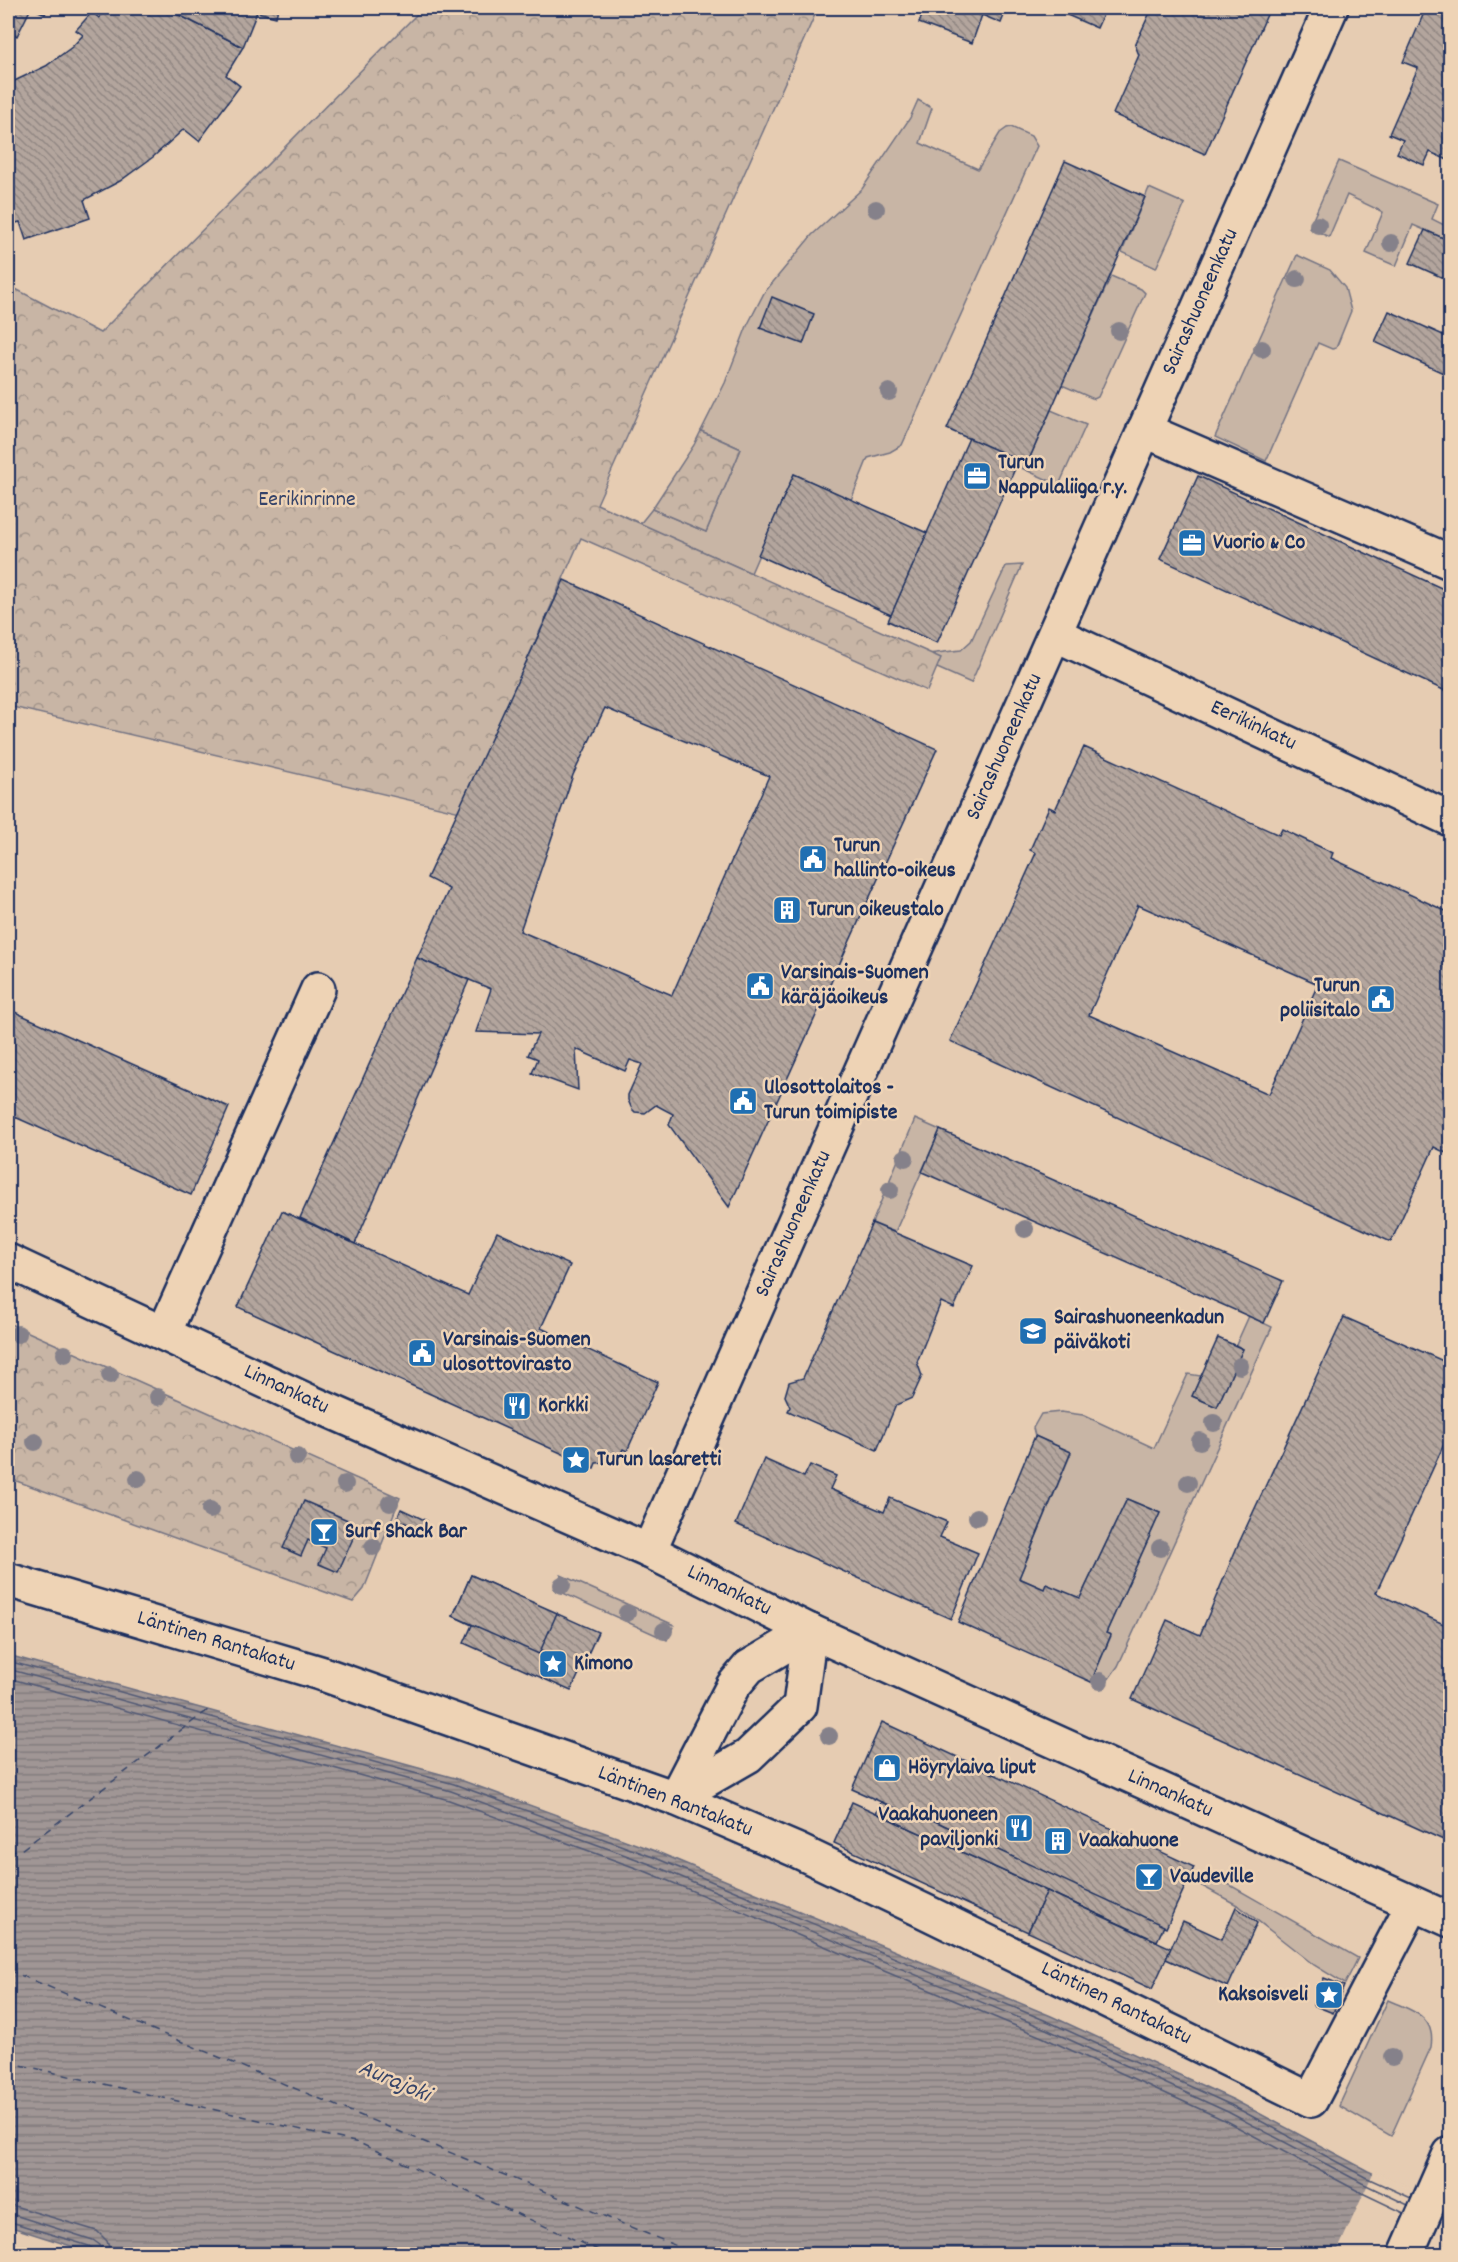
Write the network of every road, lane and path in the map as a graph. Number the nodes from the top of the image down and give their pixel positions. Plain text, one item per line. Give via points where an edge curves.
1 (1331, 8) edge
2 (1144, 430) junction
3 (1450, 562) edge
4 (1055, 634) junction
5 (1450, 819) edge
6 (318, 989) dead end
7 (8, 1261) edge
8 (164, 1333) junction
9 (649, 1551) junction
10 (8, 1580) edge
11 (810, 1631) junction
12 (675, 1798) junction
13 (1413, 1904) junction
14 (1450, 1920) edge
15 (1449, 2158) edge
16 (1406, 2254) edge

1 - 2 street, Sairashuoneenkatu
2 - 3 street
2 - 4 street, Sairashuoneenkatu
4 - 5 street, Eerikinkatu
4 - 9 street, Sairashuoneenkatu
6 - 8 street
7 - 8 street, Linnankatu
8 - 9 street, Linnankatu via 309,1402
9 - 11 street, Linnankatu
10 - 12 street, Läntinen Rantakatu via 320,1673
11 - 12 street via 749,1667 733,1686
11 - 12 street via 800,1706 748,1756
11 - 13 street, Linnankatu
12 - 13 street, Läntinen Rantakatu via 913,1905 1311,2100
13 - 14 street, Linnankatu
15 - 16 street

